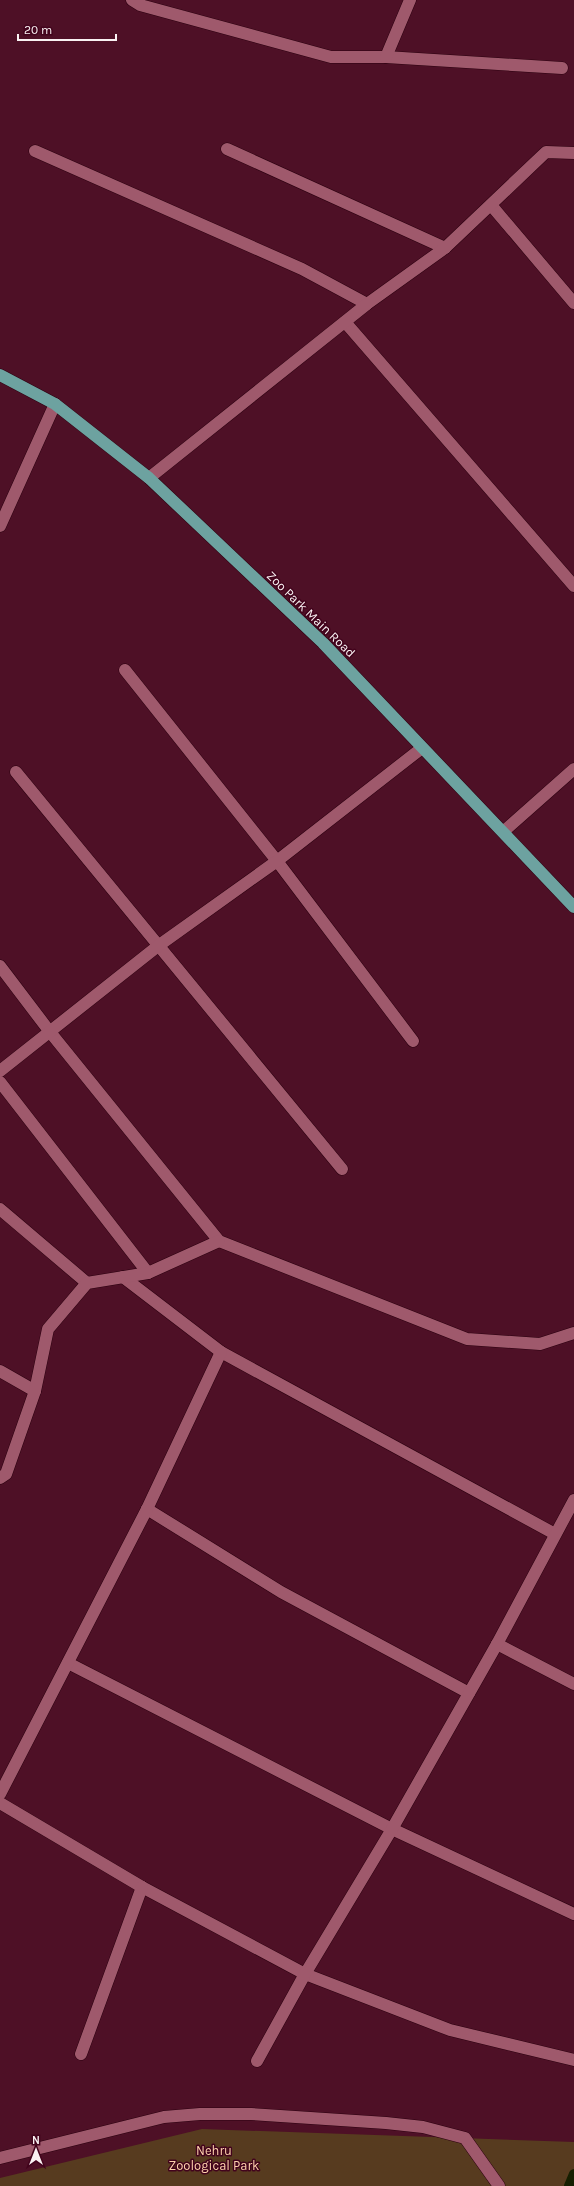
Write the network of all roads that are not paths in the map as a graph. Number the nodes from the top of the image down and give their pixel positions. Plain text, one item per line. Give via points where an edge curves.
1 (132, 0) edge
2 (410, 0) edge
3 (386, 57) junction
4 (562, 68) dead end
5 (227, 149) dead end
6 (35, 151) dead end
7 (574, 153) edge
8 (490, 205) junction
9 (444, 248) junction
10 (573, 300) edge
11 (367, 304) junction
12 (345, 322) junction
13 (0, 375) edge
14 (56, 404) junction
15 (149, 478) junction
16 (0, 526) edge
17 (574, 586) edge
18 (125, 670) dead end
19 (422, 748) junction
20 (574, 769) edge
21 (16, 772) dead end
22 (503, 832) junction
23 (277, 861) junction
24 (574, 907) edge
25 (158, 946) junction
26 (0, 966) edge
27 (50, 1032) junction
28 (413, 1041) dead end
29 (0, 1071) edge
30 (0, 1082) edge
31 (342, 1169) dead end
32 (0, 1209) edge
33 (219, 1241) junction
34 (148, 1273) junction
35 (124, 1277) junction
36 (87, 1283) junction
37 (574, 1333) edge
38 (221, 1352) junction
39 (0, 1371) edge
40 (35, 1391) junction
41 (0, 1478) edge
42 (574, 1500) edge
43 (147, 1509) junction
44 (555, 1534) junction
45 (497, 1644) junction
46 (68, 1663) junction
47 (574, 1684) edge
48 (469, 1693) junction
49 (0, 1794) edge
50 (0, 1803) edge
51 (392, 1829) junction
52 (142, 1886) junction
53 (574, 1914) edge
54 (305, 1974) junction
55 (81, 2054) dead end
56 (574, 2060) edge
57 (257, 2061) dead end
58 (0, 2158) edge
59 (499, 2186) edge

1 - 3 street via 140,5 330,57
2 - 3 street
3 - 4 street
5 - 9 street
6 - 11 street via 302,269
7 - 8 street via 546,152
8 - 9 street
8 - 10 street
9 - 11 street
11 - 12 street
12 - 15 street
12 - 17 street
13 - 14 main road, Zoo Park Main Road
14 - 15 main road, Zoo Park Main Road
14 - 16 street
15 - 19 main road, Zoo Park Main Road via 323,643
18 - 23 street
19 - 22 main road, Zoo Park Main Road
19 - 23 street
20 - 22 street
21 - 25 street
22 - 24 main road, Zoo Park Main Road
23 - 25 street
23 - 28 street
25 - 27 street
25 - 31 street
26 - 27 street
27 - 29 street
27 - 33 street
30 - 34 street
32 - 36 street
33 - 34 street
33 - 37 street via 467,1339 540,1344
34 - 35 street
35 - 36 street
35 - 38 street
36 - 40 street via 48,1330
38 - 43 street
38 - 44 street
39 - 40 street
40 - 41 street via 6,1474
42 - 44 street
43 - 46 street
43 - 48 street via 281,1592
44 - 45 street
45 - 47 street
45 - 48 street
46 - 49 street
46 - 51 street
48 - 51 street
50 - 52 street
51 - 53 street
51 - 54 street
52 - 54 street
52 - 55 street
54 - 56 street via 450,2030
54 - 57 street
58 - 59 street via 164,2117 250,2114 423,2127 465,2138

